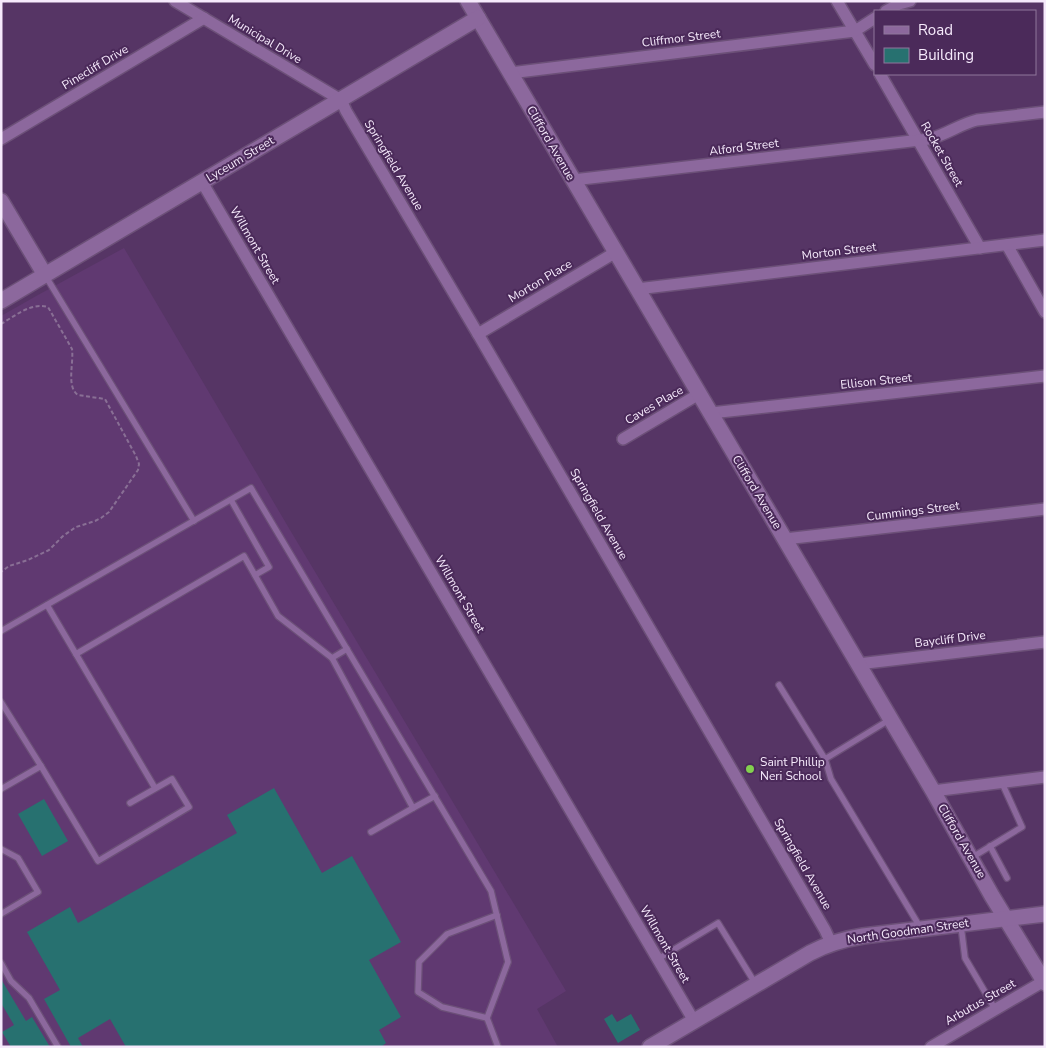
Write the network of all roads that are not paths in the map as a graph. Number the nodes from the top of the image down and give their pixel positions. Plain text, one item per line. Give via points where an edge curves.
1 (175, 1) edge
2 (468, 1) edge
3 (837, 1) edge
4 (910, 1) edge
5 (888, 10) edge
6 (204, 18) junction
7 (478, 18) junction
8 (874, 19) edge
9 (855, 31) junction
10 (874, 63) edge
11 (510, 73) junction
12 (881, 75) edge
13 (341, 100) junction
14 (1045, 112) edge
15 (1, 139) edge
16 (919, 140) junction
17 (574, 180) junction
18 (202, 182) junction
19 (1, 201) edge
20 (1045, 240) edge
21 (1007, 244) junction
22 (980, 248) junction
23 (616, 252) junction
24 (45, 275) junction
25 (637, 289) junction
26 (1, 301) edge
27 (1045, 312) edge
28 (478, 334) junction
29 (1045, 376) edge
30 (699, 394) junction
31 (711, 414) junction
32 (623, 439) dead end
33 (231, 500) junction
34 (1045, 509) edge
35 (194, 521) junction
36 (785, 539) junction
37 (255, 575) junction
38 (47, 605) junction
39 (1, 631) edge
40 (1045, 642) edge
41 (347, 649) junction
42 (76, 654) junction
43 (332, 658) junction
44 (858, 664) junction
45 (779, 685) dead end
46 (1, 702) edge
47 (891, 719) junction
48 (825, 759) junction
49 (41, 766) junction
50 (1045, 778) edge
51 (1002, 782) junction
52 (155, 788) junction
53 (1, 789) edge
54 (933, 790) junction
55 (435, 796) junction
56 (130, 803) dead end
57 (413, 808) junction
58 (371, 832) dead end
59 (990, 846) junction
60 (1, 848) edge
61 (971, 858) junction
62 (1007, 878) dead end
63 (1, 914) edge
64 (1045, 914) edge
65 (497, 915) junction
66 (1007, 918) junction
67 (961, 924) junction
68 (921, 929) junction
69 (831, 943) junction
70 (658, 959) junction
71 (1, 963) edge
72 (1044, 981) edge
73 (756, 985) junction
74 (996, 1009) junction
75 (487, 1018) junction
76 (694, 1021) junction
77 (58, 1047) edge
78 (498, 1047) edge
79 (650, 1047) edge
80 (931, 1047) edge

1 - 6 street, Municipal Drive
2 - 7 main road, Clifford Avenue
3 - 9 street
4 - 5 street
6 - 13 street, Municipal Drive
6 - 15 street, Pinecliff Drive
7 - 11 main road, Clifford Avenue
7 - 13 main road, Lyceum Street
8 - 9 street
9 - 10 street
9 - 11 street, Cliffmor Street
11 - 17 main road, Clifford Avenue
12 - 16 street, Rocket Street
13 - 18 main road, Lyceum Street
13 - 28 street, Springfield Avenue
14 - 16 street, Alford Street via 977,120 937,137
16 - 17 street, Alford Street
16 - 22 street, Rocket Street
17 - 23 main road, Clifford Avenue
18 - 24 main road, Lyceum Street
18 - 70 street, Willmont Street
19 - 24 main road
20 - 21 street, Morton Street
21 - 22 street, Morton Street
21 - 27 street
22 - 25 street, Morton Street
23 - 25 main road, Clifford Avenue
23 - 28 street, Morton Place
24 - 26 main road, Lyceum Street
24 - 35 lane
25 - 30 main road, Clifford Avenue
28 - 69 street, Springfield Avenue
29 - 31 street, Ellison Street
30 - 31 main road, Clifford Avenue
30 - 32 street, Caves Place
31 - 36 main road, Clifford Avenue
33 - 35 lane
33 - 37 lane via 269,567
33 - 41 lane via 251,488
34 - 36 street, Cummings Street
35 - 38 lane
36 - 44 main road, Clifford Avenue
37 - 42 lane via 244,556
37 - 43 lane via 278,616
38 - 39 lane
38 - 42 lane
40 - 44 street, Baycliff Drive
41 - 43 lane
41 - 55 lane
42 - 52 lane
43 - 57 lane
44 - 47 main road, Clifford Avenue
45 - 48 lane
46 - 49 lane
47 - 48 lane
47 - 54 main road, Clifford Avenue
48 - 68 lane via 832,779
49 - 52 lane via 98,861 189,807 172,779
49 - 53 lane
50 - 51 street
51 - 54 street
51 - 59 lane via 1022,827
52 - 56 lane
54 - 61 main road, Clifford Avenue
55 - 57 lane
55 - 65 lane via 491,891
57 - 58 lane
59 - 61 lane
59 - 62 lane
60 - 63 lane via 18,858 38,892
61 - 66 main road, Clifford Avenue
64 - 66 main road, North Goodman Street
65 - 75 lane via 508,962
65 - 75 lane via 447,934 419,962 418,992 442,1007
66 - 67 main road, North Goodman Street
66 - 72 main road, Clifford Avenue
67 - 68 main road, North Goodman Street
67 - 74 lane via 965,958
68 - 69 main road, North Goodman Street
69 - 73 main road, North Goodman Street
70 - 73 lane via 718,923
70 - 76 street, Willmont Street
71 - 77 lane via 11,980 29,998
72 - 74 street, Arbutus Street
73 - 76 main road, North Goodman Street
74 - 80 street, Arbutus Street
75 - 78 lane
76 - 79 main road, North Goodman Street

